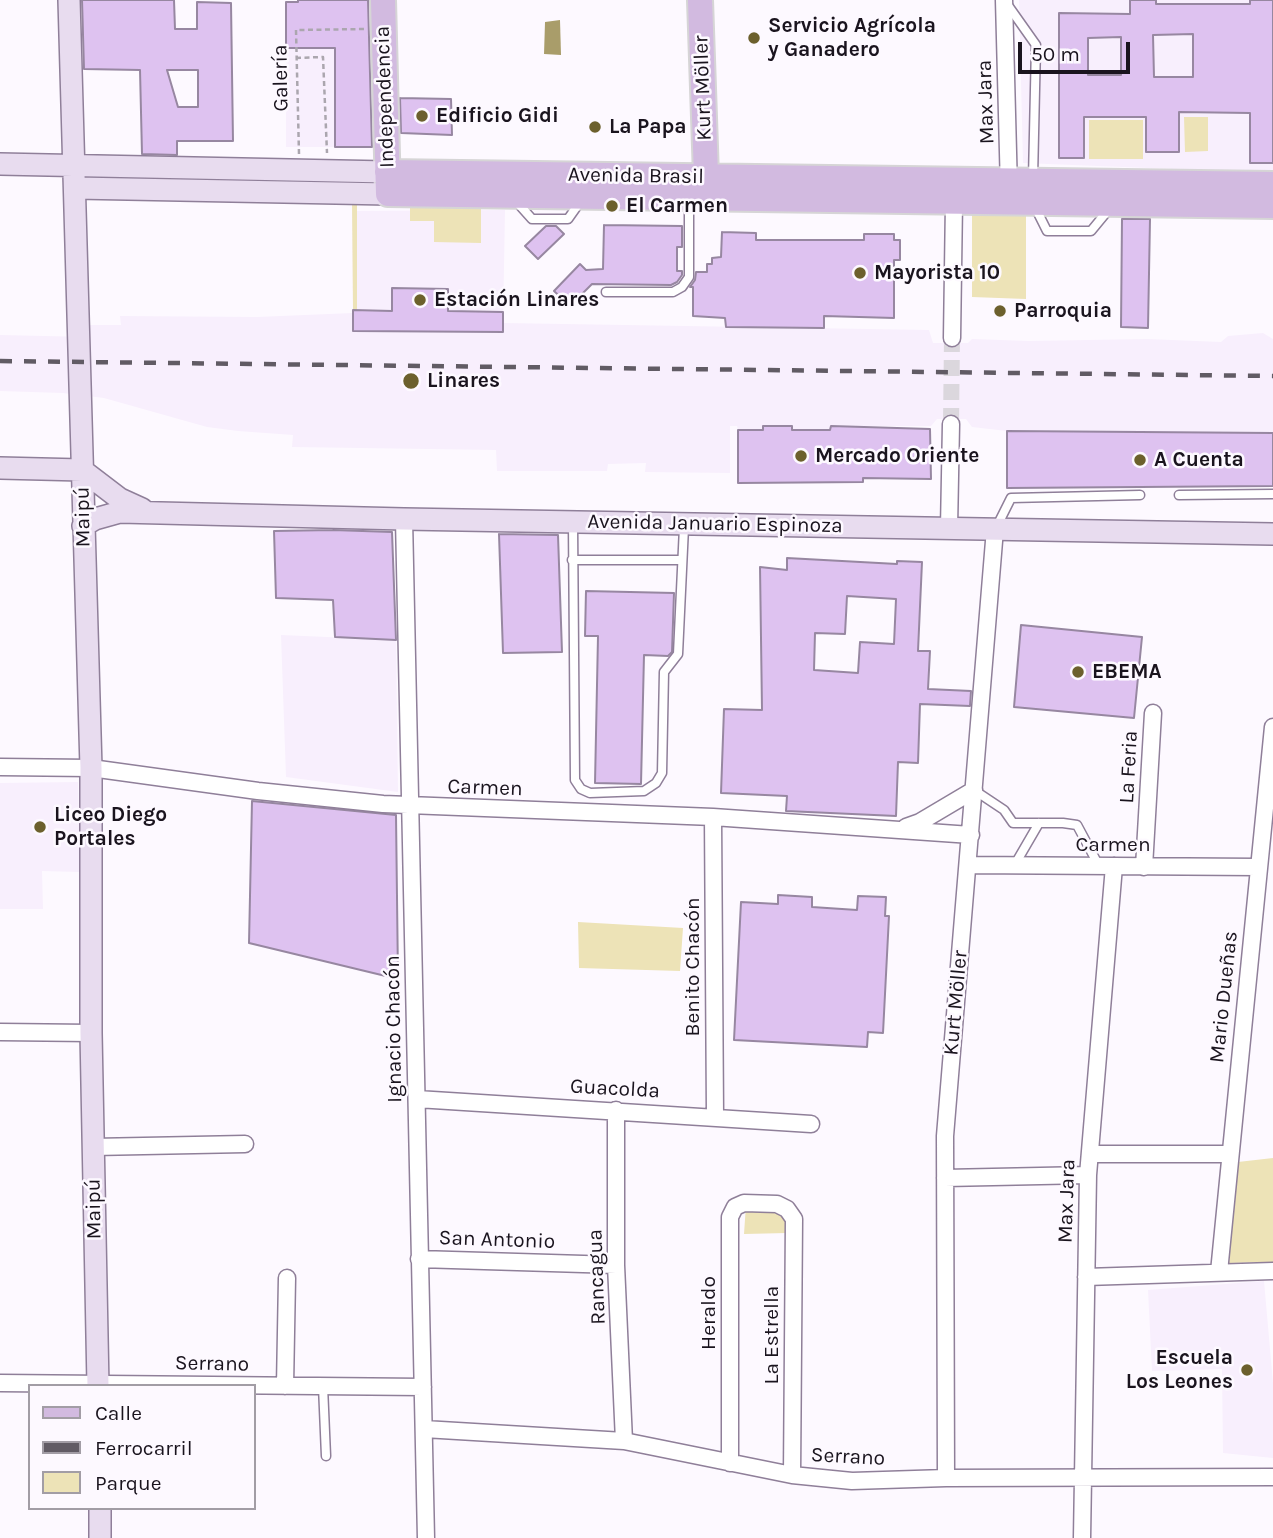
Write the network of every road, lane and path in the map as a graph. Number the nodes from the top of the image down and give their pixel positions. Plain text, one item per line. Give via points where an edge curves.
1 (69, 0) edge
2 (383, 0) edge
3 (699, 0) edge
4 (1005, 0) edge
5 (384, 29) junction
6 (296, 58) junction
7 (317, 154) dead end
8 (302, 160) junction
9 (0, 164) edge
10 (75, 167) junction
11 (706, 176) junction
12 (388, 183) junction
13 (1273, 184) edge
14 (76, 188) junction
15 (1021, 192) junction
16 (686, 198) junction
17 (954, 202) junction
18 (1273, 206) edge
19 (606, 292) dead end
20 (952, 338) tunnel mouth
21 (951, 424) tunnel mouth
22 (0, 468) edge
23 (82, 470) junction
24 (1273, 494) edge
25 (1140, 495) dead end
26 (1179, 495) dead end
27 (157, 513) junction
28 (404, 519) junction
29 (573, 522) junction
30 (684, 524) junction
31 (83, 526) junction
32 (949, 528) junction
33 (995, 529) junction
34 (1273, 534) edge
35 (572, 560) junction
36 (682, 560) junction
37 (1153, 713) dead end
38 (1273, 726) edge
39 (0, 767) edge
40 (91, 768) junction
41 (974, 790) junction
42 (411, 806) junction
43 (713, 817) junction
44 (1039, 823) junction
45 (897, 830) junction
46 (971, 835) junction
47 (968, 865) junction
48 (1014, 866) junction
49 (1106, 866) junction
50 (1144, 866) junction
51 (1258, 867) junction
52 (0, 1032) edge
53 (91, 1033) junction
54 (417, 1099) junction
55 (616, 1110) junction
56 (715, 1116) junction
57 (811, 1124) dead end
58 (245, 1144) dead end
59 (93, 1147) junction
60 (1090, 1154) junction
61 (1230, 1154) junction
62 (1088, 1175) junction
63 (945, 1178) junction
64 (777, 1204) joint
65 (419, 1259) junction
66 (616, 1265) junction
67 (1273, 1271) edge
68 (1219, 1272) junction
69 (1086, 1277) junction
70 (287, 1278) dead end
71 (0, 1383) edge
72 (49, 1384) edge
73 (98, 1384) edge
74 (256, 1386) edge
75 (285, 1386) junction
76 (323, 1386) junction
77 (423, 1387) junction
78 (424, 1429) junction
79 (624, 1441) junction
80 (326, 1456) dead end
81 (730, 1463) junction
82 (792, 1475) junction
83 (1273, 1476) edge
84 (1083, 1477) junction
85 (946, 1478) junction
86 (100, 1510) edge
87 (100, 1538) edge
88 (426, 1538) edge
89 (1082, 1538) edge

1 - 10 main road, Maipú
2 - 5 main road, Independencia
3 - 11 main road, Kurt Möller
4 - 15 street, Max Jara
4 - 15 lane via 1036,45
5 - 6 path, Galería via 296,30
5 - 12 main road, Independencia
6 - 7 path via 323,57 327,155
6 - 8 path, Galería
8 - 10 main road, Avenida Brasil
8 - 12 main road, Avenida Brasil
9 - 10 main road, Avenida Brasil
10 - 14 main road, Maipú
11 - 12 main road, Avenida Brasil
11 - 15 main road, Avenida Brasil
11 - 16 main road via 700,189
12 - 14 main road, Avenida Brasil
12 - 16 main road, Avenida Brasil via 506,196
13 - 15 main road, Avenida Brasil
14 - 23 main road, Maipú
15 - 17 main road, Avenida Brasil
15 - 18 main road, Avenida Brasil via 1113,204
16 - 17 main road, Avenida Brasil
16 - 19 lane via 689,277 682,287 673,292
17 - 20 street
21 - 32 street
22 - 23 main road
23 - 27 main road, Avenida Januario Espinoza via 120,499
23 - 31 main road, Maipú
24 - 26 lane
25 - 33 lane via 1011,498
27 - 28 main road, Avenida Januario Espinoza
27 - 31 main road, Avenida Januario Espinoza via 113,513
28 - 29 main road, Avenida Januario Espinoza
28 - 42 street, Ignacio Chacón
29 - 30 main road, Avenida Januario Espinoza
29 - 35 lane
30 - 32 main road, Avenida Januario Espinoza
30 - 36 lane
31 - 40 main road, Maipú
32 - 33 main road, Avenida Januario Espinoza
33 - 34 main road, Avenida Januario Espinoza
33 - 41 street, Kurt Möller
35 - 36 lane
35 - 36 lane via 575,780 590,793 644,791 660,779 664,672 678,654
37 - 50 street, La Feria
38 - 51 street, Mario Dueñas
39 - 40 street, Carmen
40 - 42 street, Carmen
40 - 53 main road, Maipú
41 - 44 lane via 1013,823
41 - 45 street via 920,822
41 - 46 street, Kurt Möller
42 - 43 street, Carmen
42 - 54 street, Ignacio Chacón
43 - 45 street, Carmen
43 - 56 street, Benito Chacón
44 - 48 lane
44 - 49 lane via 1077,825
45 - 46 street, Carmen
46 - 47 street, Kurt Möller
47 - 48 street, Carmen
47 - 63 street, Kurt Möller
48 - 49 street, Carmen
49 - 50 street, Carmen
49 - 60 street, Max Jara
50 - 51 street, Carmen
51 - 61 street, Mario Dueñas
52 - 53 street
53 - 59 main road, Maipú
54 - 55 street, Guacolda
54 - 65 street, Ignacio Chacón
55 - 56 street, Guacolda
55 - 66 street, Rancagua
56 - 57 street, Guacolda
58 - 59 street
59 - 73 main road, Maipú
60 - 61 street
60 - 62 street, Max Jara
61 - 68 street, Mario Dueñas
62 - 63 street
62 - 69 street, Max Jara
63 - 85 street, Kurt Möller
64 - 81 street, Heraldo via 744,1203 734,1207 730,1217
64 - 82 street, La Estrella via 793,1219
65 - 66 street, San Antonio
65 - 77 street, Ignacio Chacón
66 - 79 street, Rancagua
67 - 68 street
68 - 69 street
69 - 84 street, Max Jara
70 - 75 street
71 - 72 street, Serrano
74 - 75 street, Serrano
75 - 76 street, Serrano
76 - 77 street, Serrano
76 - 80 lane
77 - 78 street, Ignacio Chacón
78 - 79 street, Serrano
78 - 88 street, Ignacio Chacón
79 - 81 street, Serrano
81 - 82 street, Serrano
82 - 85 street, Serrano via 852,1481
83 - 84 street, Serrano
84 - 85 street, Serrano
84 - 89 street, Max Jara
86 - 87 main road

